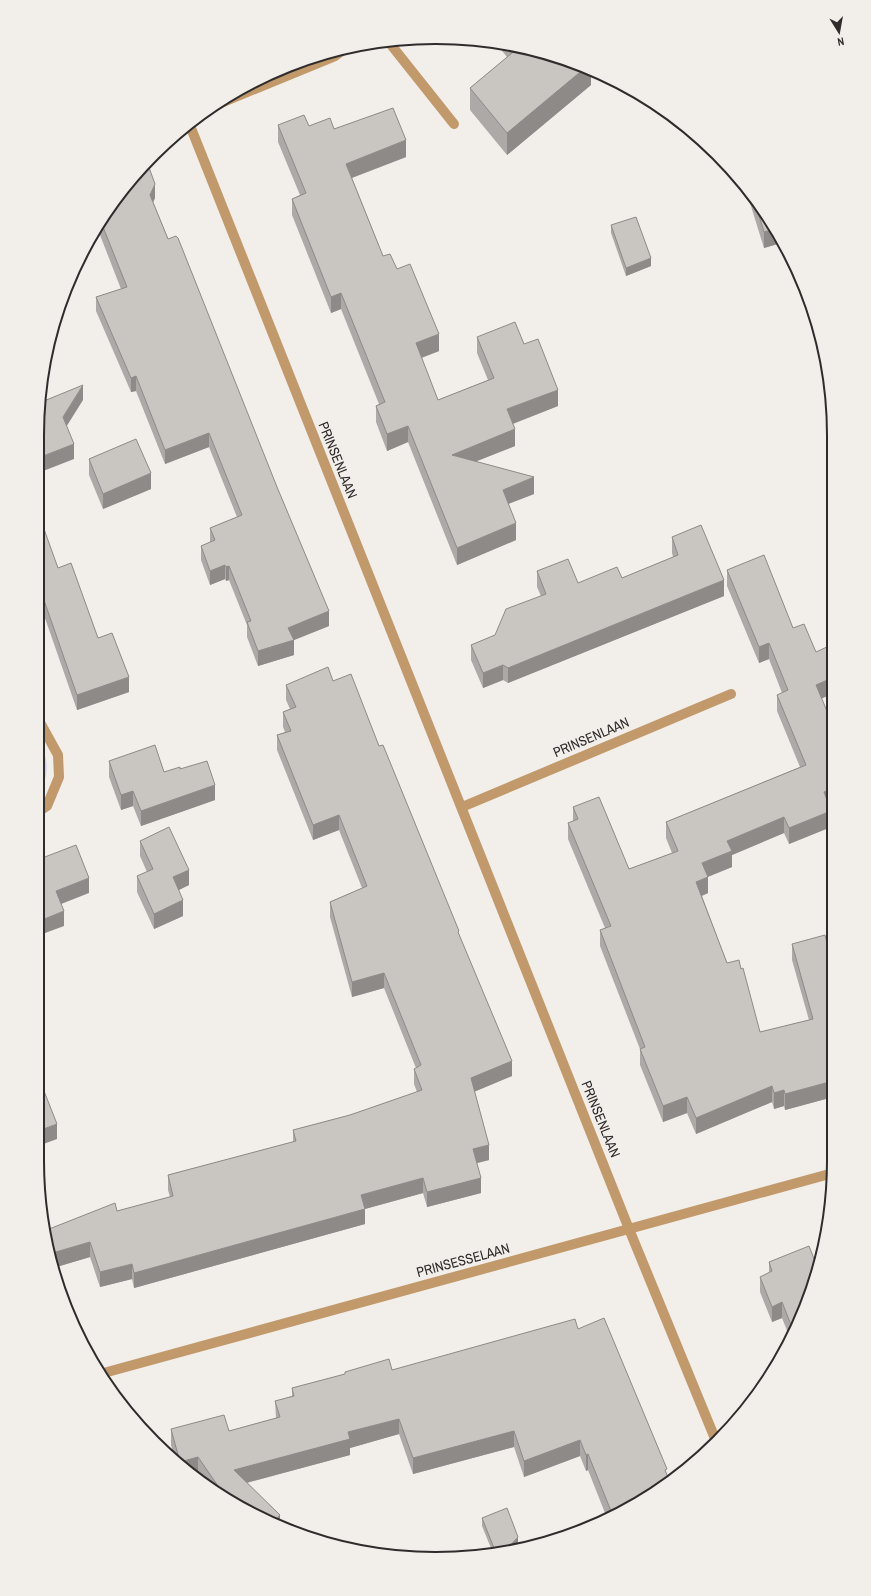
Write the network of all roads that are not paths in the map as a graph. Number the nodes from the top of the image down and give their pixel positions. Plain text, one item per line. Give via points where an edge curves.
1 (392, 46) edge
2 (326, 60) edge
3 (248, 92) edge
4 (454, 124) dead end
5 (192, 129) edge
6 (731, 694) dead end
7 (44, 728) edge
8 (462, 807) junction
9 (44, 808) edge
10 (826, 1175) edge
11 (629, 1229) junction
12 (106, 1372) edge
13 (714, 1435) edge

1 - 4 street
2 - 3 street
5 - 8 street, PRINSENLAAN
6 - 8 street, PRINSENLAAN
7 - 9 street via 58,755 59,777
8 - 11 street, PRINSENLAAN
10 - 11 street, PRINSESSELAAN
11 - 12 street, PRINSESSELAAN
11 - 13 street, PRINSENLAAN

